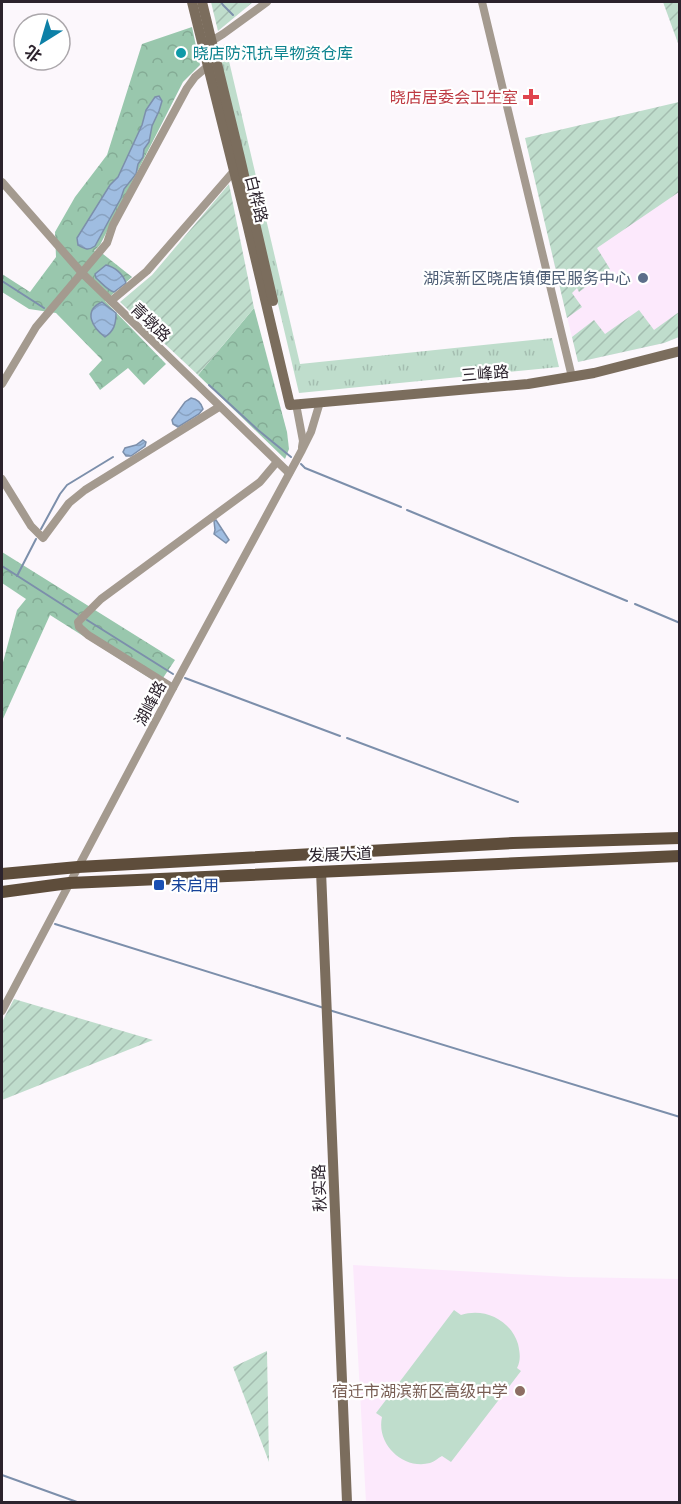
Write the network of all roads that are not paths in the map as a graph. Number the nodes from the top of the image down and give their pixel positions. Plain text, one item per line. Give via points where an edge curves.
1 (192, 2) edge
2 (202, 2) edge
3 (267, 2) edge
4 (482, 2) edge
5 (207, 43) junction
6 (208, 66) junction
7 (234, 171) junction
8 (2, 182) edge
9 (82, 273) junction
10 (111, 301) junction
11 (680, 351) edge
12 (572, 377) junction
13 (2, 384) edge
14 (320, 402) junction
15 (293, 405) junction
16 (219, 407) junction
17 (302, 450) junction
18 (276, 463) junction
19 (289, 473) junction
20 (2, 479) edge
21 (173, 688) junction
22 (680, 838) edge
23 (680, 856) edge
24 (78, 867) junction
25 (321, 871) junction
26 (2, 874) edge
27 (69, 883) junction
28 (2, 892) edge
29 (2, 1011) edge
30 (347, 1503) edge

1 - 5 street, 白桦路
2 - 5 street, 白桦路
3 - 5 street
4 - 12 street
5 - 6 street, 白桦路
5 - 15 street, 白桦路 via 246,180
6 - 7 street, 白桦路
6 - 9 street via 187,88 107,243
7 - 10 street via 147,271
7 - 15 street, 白桦路
8 - 9 street, 青墩路
9 - 10 street, 青墩路
9 - 13 street via 36,327
10 - 16 street, 青墩路
11 - 12 street, 三峰路
12 - 14 street, 三峰路
14 - 15 street, 三峰路
14 - 17 street, 湖峰路
15 - 17 street
16 - 18 street, 青墩路
16 - 20 street via 85,490 69,503 43,538 31,526
17 - 19 street, 湖峰路
18 - 19 street, 青墩路
18 - 21 street via 260,482 101,599 78,622 88,635
19 - 21 street, 湖峰路
21 - 24 street, 湖峰路
22 - 24 main road, 发展大道 via 513,843
23 - 25 main road, 发展大道
24 - 26 main road, 发展大道
24 - 27 street, 湖峰路
25 - 27 main road, 发展大道
25 - 30 street, 秋实路
27 - 28 main road, 发展大道
27 - 29 street, 湖峰路

